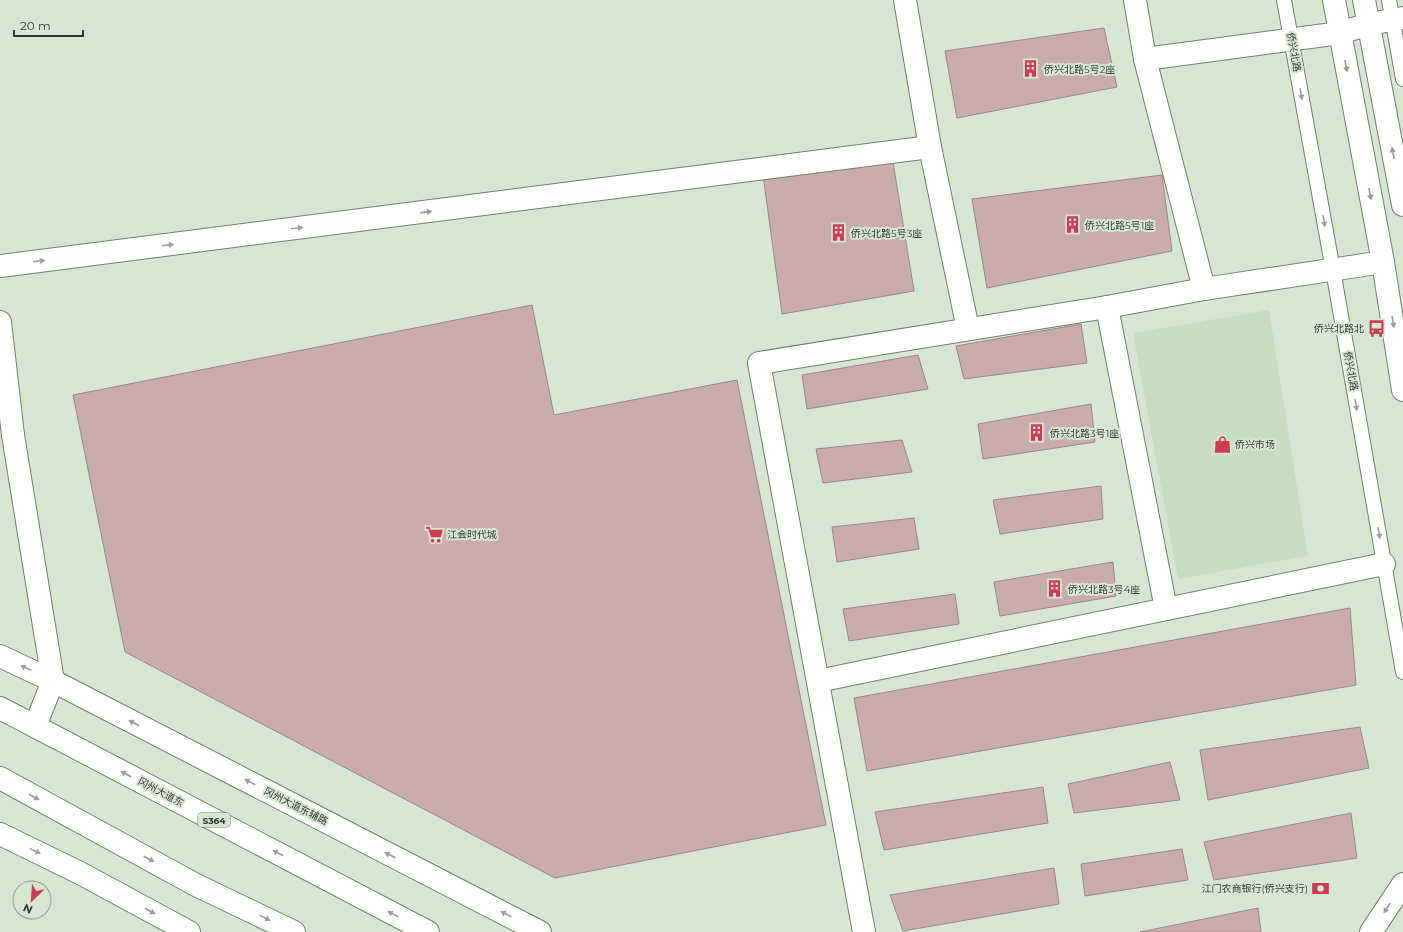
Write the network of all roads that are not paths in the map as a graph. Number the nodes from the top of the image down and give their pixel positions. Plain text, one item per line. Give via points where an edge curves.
1 (904, 0) edge
2 (1135, 0) edge
3 (1284, 0) edge
4 (1334, 0) edge
5 (1364, 0) edge
6 (1395, 12) edge
7 (1369, 24) junction
8 (1340, 33) junction
9 (1291, 40) junction
10 (1145, 59) junction
11 (1403, 79) edge
12 (930, 147) junction
13 (1403, 205) edge
14 (1383, 262) junction
15 (0, 266) edge
16 (1333, 270) junction
17 (1204, 289) junction
18 (1107, 306) junction
19 (0, 322) edge
20 (968, 329) junction
21 (1403, 390) edge
22 (1384, 564) junction
23 (1166, 609) junction
24 (0, 656) edge
25 (1403, 672) edge
26 (53, 681) junction
27 (818, 681) junction
28 (0, 708) edge
29 (34, 726) junction
30 (0, 778) edge
31 (0, 834) edge
32 (1403, 884) edge
33 (189, 932) edge
34 (294, 932) edge
35 (428, 932) edge
36 (540, 932) edge
37 (864, 932) edge
38 (1370, 932) edge

1 - 12 street
2 - 10 street
3 - 9 lane, 侨兴北路
4 - 8 street
5 - 7 street
6 - 7 street
6 - 11 lane
7 - 8 street
13 -> 7 street
8 - 9 street
8 -> 14 street
9 - 10 street
9 -> 16 lane, 侨兴北路
10 - 17 street
15 -> 12 street
12 - 20 street
14 - 16 street
14 -> 21 street
16 - 17 street
16 -> 22 lane, 侨兴北路
17 - 18 street
18 - 20 street
18 - 23 street
19 - 26 street via 13,435
20 - 27 street via 759,363
22 - 23 street
22 - 25 lane, 侨兴北路
23 - 27 street
26 -> 24 street, 冈州大道东辅路
26 - 29 street
36 -> 26 street, 冈州大道东辅路
27 - 37 street
28 - 29 street, 冈州大道东 / S364
35 -> 29 street, 冈州大道东 / S364
30 -> 34 street via 196,885
31 -> 33 street via 80,873
32 -> 38 street

